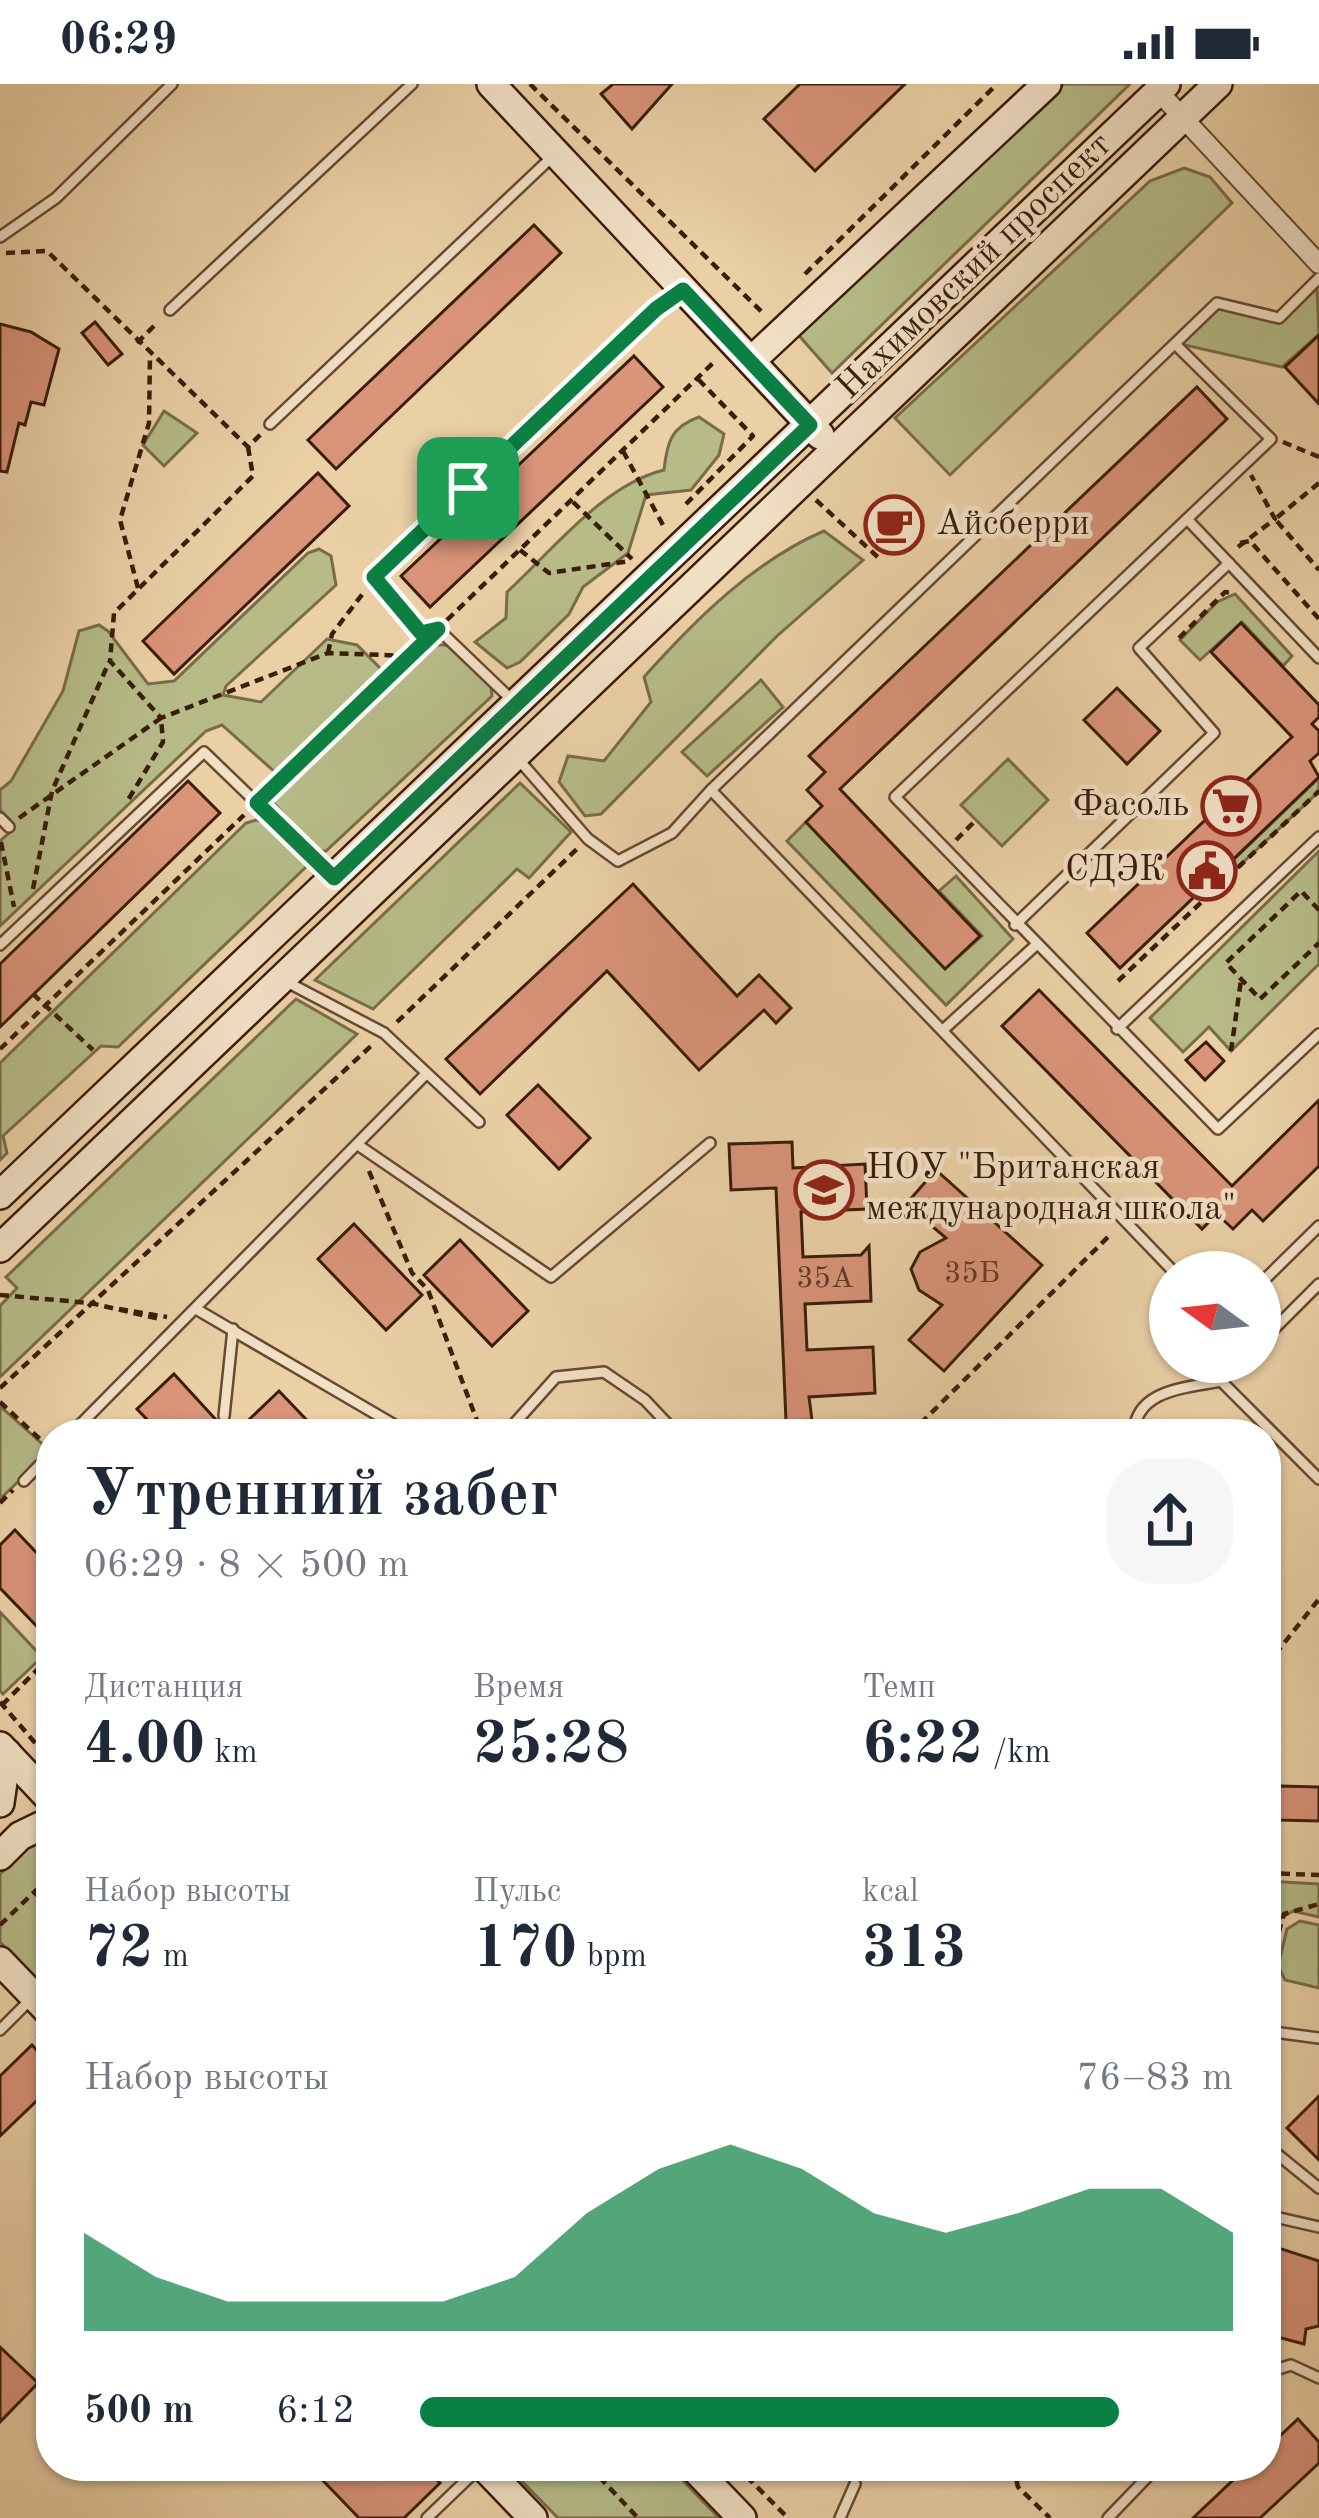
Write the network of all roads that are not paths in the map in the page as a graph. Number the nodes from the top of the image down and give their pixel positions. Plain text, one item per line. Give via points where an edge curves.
1 (172, 84) edge
2 (412, 84) edge
3 (490, 84) edge
4 (1047, 84) edge
5 (1218, 84) edge
6 (1162, 88) edge
7 (1184, 117) junction
8 (556, 154) junction
9 (0, 237) edge
10 (1318, 264) edge
11 (683, 290) junction
12 (170, 310) road end
13 (1175, 344) junction
14 (742, 352) junction
15 (270, 424) road end
16 (810, 425) junction
17 (835, 452) junction
18 (1187, 520) junction
19 (1229, 563) junction
20 (1319, 658) edge
21 (516, 704) junction
22 (516, 756) junction
23 (711, 790) junction
24 (0, 818) edge
25 (9, 827) road end
26 (1319, 837) edge
27 (334, 878) junction
28 (1016, 925) junction
29 (0, 945) edge
30 (1036, 945) junction
31 (282, 979) junction
32 (1117, 1029) junction
33 (943, 1030) junction
34 (1319, 1034) edge
35 (425, 1075) junction
36 (479, 1122) dead end
37 (710, 1143) dead end
38 (358, 1145) junction
39 (0, 1196) edge
40 (1319, 1226) edge
41 (0, 1248) edge
42 (1154, 1251) edge
43 (1281, 1263) edge
44 (1319, 1284) edge
45 (196, 1309) junction
46 (1281, 1322) edge
47 (233, 1329) junction
48 (1211, 1383) edge
49 (1223, 1383) edge
50 (224, 1416) dead end
51 (85, 1419) edge
52 (385, 1419) edge
53 (518, 1419) edge
54 (663, 1419) edge
55 (1136, 1419) edge
56 (1259, 1419) edge
57 (1281, 1441) edge
58 (36, 1467) edge
59 (1319, 1479) edge
60 (23, 1481) dead end
61 (4, 1749) edge
62 (36, 1784) edge
63 (0, 1803) edge
64 (36, 1828) edge
65 (0, 1856) edge
66 (0, 1961) edge
67 (36, 1999) edge
68 (36, 2010) edge
69 (0, 2030) edge
70 (1281, 2033) edge
71 (1319, 2038) edge
72 (1281, 2157) edge
73 (1319, 2188) edge
74 (1281, 2218) edge
75 (1319, 2227) edge
76 (1281, 2369) edge
77 (1319, 2378) edge
78 (466, 2481) edge
79 (497, 2481) edge
80 (712, 2481) edge
81 (1144, 2481) edge
82 (855, 2484) dead end
83 (427, 2518) edge
84 (533, 2518) edge
85 (742, 2518) edge
86 (840, 2518) edge
87 (1108, 2518) edge

1 - 9 lane via 56,198
2 - 12 lane
3 - 8 main road
4 - 14 main road
5 - 7 main road, Нахимовский проспект
6 - 7 street
6 - 16 main road, Нахимовский проспект
7 - 10 street
7 - 17 main road, Нахимовский проспект
8 - 11 main road
8 - 15 lane
10 - 13 lane via 1279,319 1217,303
11 - 14 main road
11 - 21 lane via 374,577 421,633 438,629
13 - 18 lane via 1271,439
13 - 23 lane
14 - 16 main road
16 - 17 main road
16 - 21 main road, Нахимовский проспект
17 - 22 main road, Нахимовский проспект
18 - 19 lane
18 - 28 lane via 895,797
19 - 20 lane
19 - 28 lane via 1139,648 1214,733
21 - 27 main road, Нахимовский проспект
22 - 23 lane via 588,839 618,861 672,833
22 - 31 main road, Нахимовский проспект
23 - 33 lane
24 - 25 lane
26 - 32 lane
27 - 29 lane via 204,752
27 - 39 main road, Нахимовский проспект
28 - 30 lane
30 - 32 lane
30 - 33 lane
31 - 35 lane via 384,1033
31 - 41 main road, Нахимовский проспект
32 - 34 lane via 1218,1129
33 - 42 lane
35 - 36 lane
35 - 38 lane
37 - 38 lane via 551,1277
38 - 45 lane
40 - 43 lane
44 - 46 lane
45 - 47 lane
45 - 51 lane
47 - 50 lane
47 - 52 lane
48 - 55 lane via 1158,1394
49 - 56 lane
53 - 54 lane via 556,1377 604,1372
57 - 59 lane
58 - 60 lane
61 - 62 main road
61 - 63 main road
64 - 65 main road
66 - 67 main road
68 - 69 lane
70 - 71 lane
72 - 73 lane
74 - 75 lane
76 - 77 lane
78 - 83 lane
79 - 84 main road
80 - 85 main road
81 - 87 lane
82 - 86 lane

